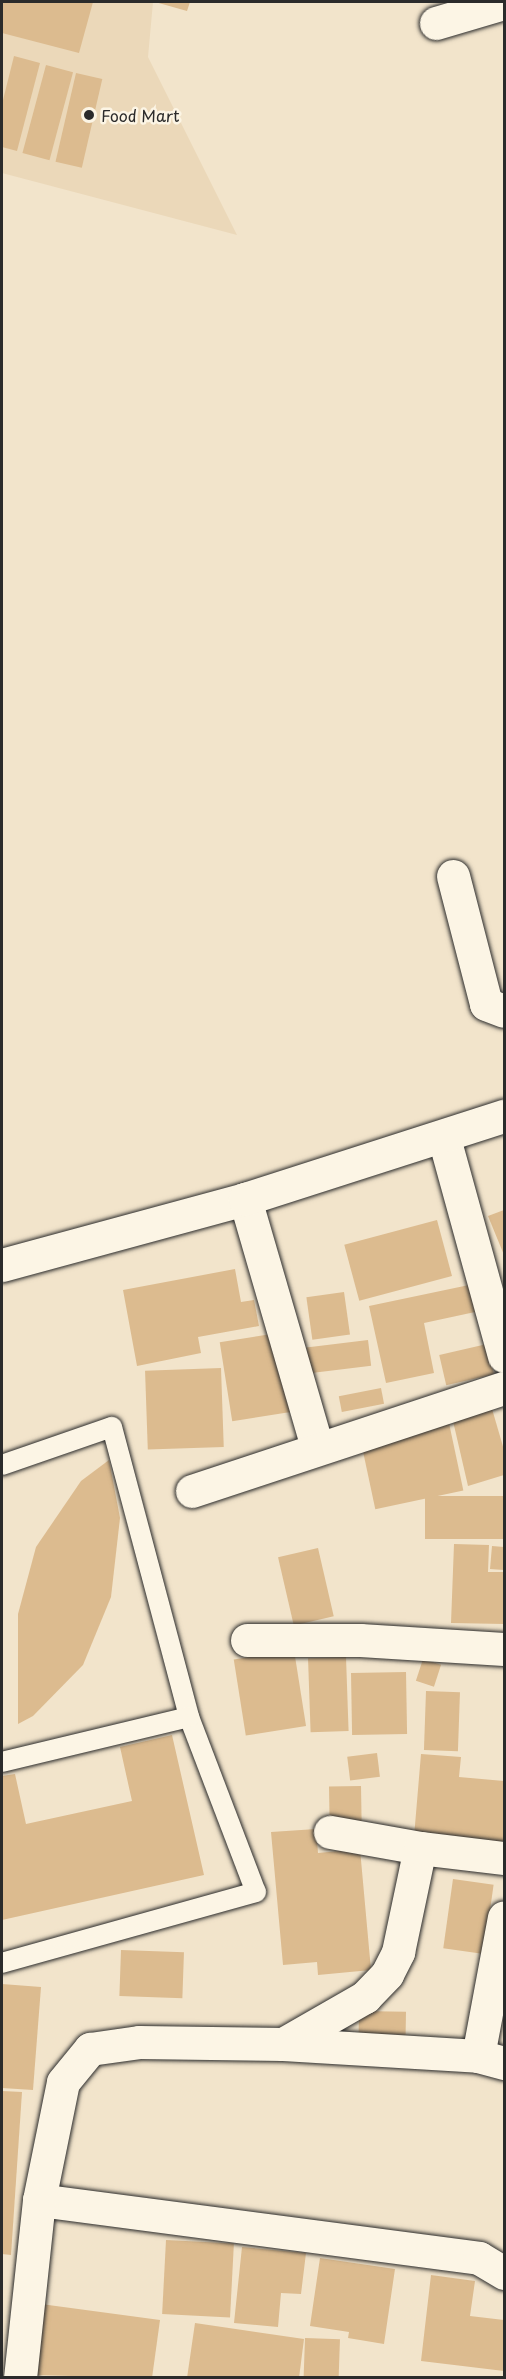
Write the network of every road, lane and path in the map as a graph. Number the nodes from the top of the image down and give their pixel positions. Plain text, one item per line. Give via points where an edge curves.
1 (504, 3) edge
2 (436, 22) dead end
3 (453, 876) dead end
4 (504, 1011) edge
5 (504, 1116) edge
6 (444, 1138) junction
7 (245, 1199) junction
8 (2, 1265) edge
9 (504, 1356) edge
10 (504, 1389) edge
11 (316, 1448) junction
12 (2, 1465) edge
13 (192, 1491) dead end
14 (247, 1640) dead end
15 (504, 1649) edge
16 (189, 1718) junction
17 (2, 1762) edge
18 (330, 1832) dead end
19 (420, 1848) junction
20 (504, 1858) edge
21 (504, 1917) edge
22 (2, 1963) edge
23 (283, 2044) junction
24 (491, 2059) edge
25 (39, 2200) junction
26 (504, 2273) edge
27 (20, 2378) edge

1 - 2 street
3 - 4 street via 486,1004
5 - 6 street
6 - 7 street
6 - 9 street
7 - 8 street
7 - 11 street
10 - 11 street
11 - 13 street
12 - 16 lane via 112,1427
14 - 15 street via 360,1640
16 - 17 lane
16 - 22 lane via 256,1892
18 - 19 street
19 - 20 street
19 - 23 street via 398,1952 387,1974 365,1997
21 - 24 street
23 - 24 street
23 - 25 street via 139,2042 90,2049 63,2082
25 - 26 street via 479,2258
25 - 27 street

